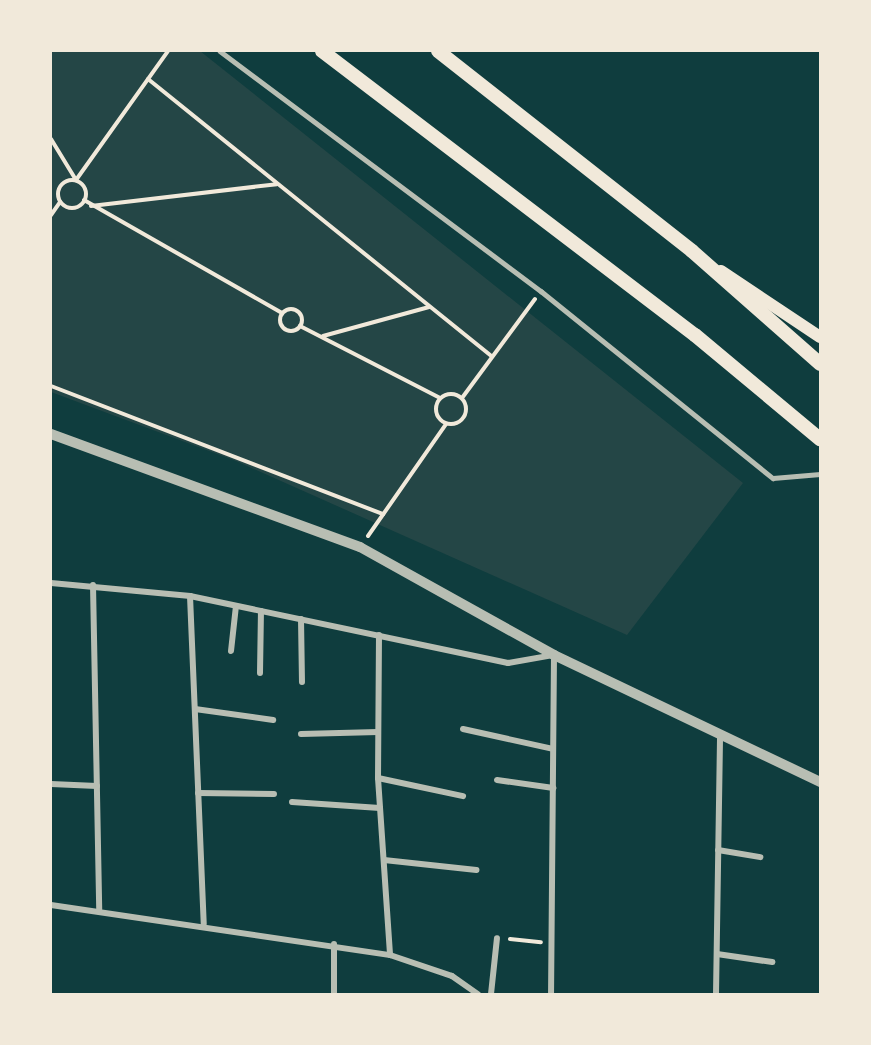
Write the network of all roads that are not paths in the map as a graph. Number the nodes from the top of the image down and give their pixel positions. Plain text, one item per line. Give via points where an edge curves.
1 (220, 51) edge
2 (322, 51) edge
3 (438, 51) edge
4 (692, 251) junction
5 (820, 337) edge
6 (820, 364) edge
7 (51, 434) edge
8 (820, 439) edge
9 (820, 474) edge
10 (51, 584) edge
11 (93, 585) junction
12 (190, 596) junction
13 (236, 606) junction
14 (261, 611) junction
15 (301, 619) junction
16 (379, 635) junction
17 (231, 651) dead end
18 (554, 655) junction
19 (260, 673) dead end
20 (302, 682) dead end
21 (195, 709) junction
22 (273, 720) dead end
23 (463, 729) dead end
24 (378, 732) junction
25 (301, 734) dead end
26 (720, 734) junction
27 (553, 749) junction
28 (378, 778) junction
29 (497, 780) dead end
30 (820, 782) edge
31 (51, 784) edge
32 (97, 786) junction
33 (553, 788) junction
34 (198, 793) junction
35 (274, 794) dead end
36 (463, 796) dead end
37 (292, 802) dead end
38 (380, 808) junction
39 (718, 850) junction
40 (760, 857) dead end
41 (384, 860) junction
42 (476, 870) dead end
43 (51, 905) edge
44 (99, 909) junction
45 (204, 924) junction
46 (497, 938) road end
47 (334, 944) junction
48 (717, 954) junction
49 (390, 955) junction
50 (772, 962) dead end
51 (334, 994) edge
52 (478, 994) edge
53 (491, 994) edge
54 (551, 994) edge
55 (716, 994) edge

1 - 9 lane via 541,291 774,478
2 - 8 highway via 695,335
3 - 4 highway
4 - 5 main road
4 - 6 highway
7 - 18 street via 360,547
10 - 11 street
11 - 12 street
11 - 32 street
12 - 13 street
12 - 21 street
13 - 14 street
13 - 17 street
14 - 15 street
14 - 19 street
15 - 16 street
15 - 20 street
16 - 18 street via 508,663
16 - 24 street
18 - 26 street
18 - 27 street
21 - 22 street
21 - 34 street
23 - 27 street
24 - 25 street
24 - 28 street
26 - 30 street
26 - 39 street
27 - 33 street
28 - 36 street
28 - 38 street
29 - 33 street
31 - 32 street
32 - 44 street
33 - 54 street
34 - 35 street
34 - 45 street
37 - 38 street
38 - 41 street
39 - 40 street
39 - 48 street
41 - 42 street
41 - 49 street
43 - 44 street
44 - 45 street
45 - 47 street
46 - 53 street
47 - 49 street
47 - 51 street
48 - 50 street
48 - 55 street
49 - 52 street via 452,976

